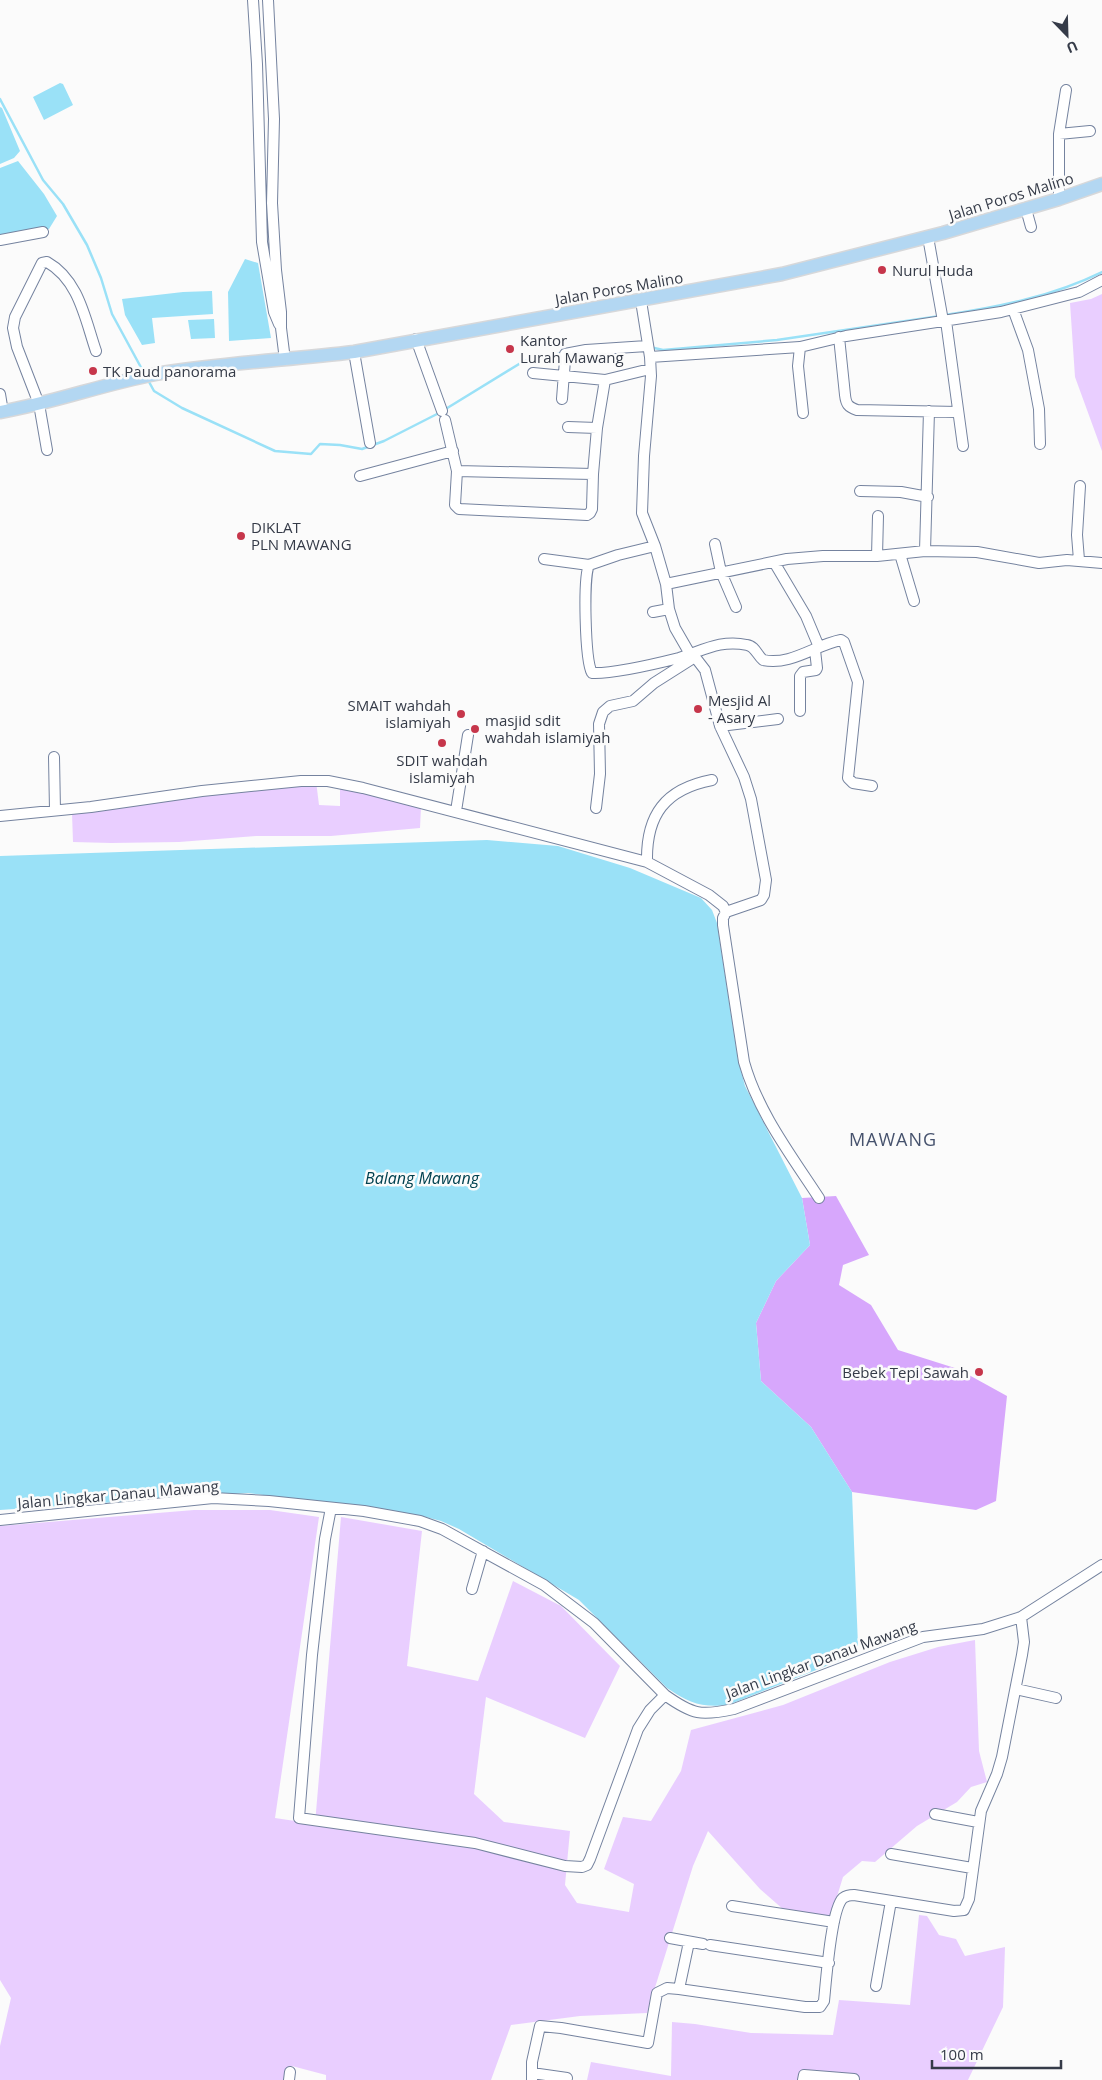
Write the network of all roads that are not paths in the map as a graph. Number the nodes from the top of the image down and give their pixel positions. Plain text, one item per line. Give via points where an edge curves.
1 (253, 0) edge
2 (268, 0) edge
3 (1066, 90) dead end
4 (1090, 131) dead end
5 (1059, 134) junction
6 (1102, 184) edge
7 (1059, 199) junction
8 (1026, 209) junction
9 (1031, 227) dead end
10 (43, 232) dead end
11 (928, 237) junction
12 (0, 240) edge
13 (1102, 280) edge
14 (641, 301) junction
15 (1013, 309) junction
16 (944, 321) junction
17 (281, 328) junction
18 (839, 338) junction
19 (416, 339) junction
20 (800, 347) junction
21 (96, 350) dead end
22 (648, 350) junction
23 (354, 352) junction
24 (285, 360) junction
25 (650, 369) junction
26 (533, 373) dead end
27 (564, 376) junction
28 (605, 380) junction
29 (0, 394) edge
30 (562, 399) dead end
31 (39, 404) junction
32 (929, 411) junction
33 (1, 412) edge
34 (958, 412) junction
35 (803, 413) dead end
36 (568, 427) dead end
37 (597, 428) junction
38 (370, 443) dead end
39 (1040, 444) dead end
40 (963, 446) dead end
41 (47, 450) dead end
42 (453, 450) junction
43 (457, 471) junction
44 (593, 474) junction
45 (360, 476) dead end
46 (1080, 486) dead end
47 (860, 491) dead end
48 (928, 497) junction
49 (878, 516) dead end
50 (715, 544) dead end
51 (655, 546) junction
52 (925, 551) junction
53 (900, 554) junction
54 (877, 556) junction
55 (544, 560) dead end
56 (1079, 560) junction
57 (774, 562) junction
58 (1102, 563) edge
59 (589, 565) junction
60 (721, 572) junction
61 (666, 584) junction
62 (914, 601) dead end
63 (736, 607) dead end
64 (669, 609) junction
65 (653, 612) dead end
66 (817, 648) junction
67 (693, 656) junction
68 (800, 711) dead end
69 (778, 719) dead end
70 (720, 726) junction
71 (468, 735) dead end
72 (54, 757) dead end
73 (712, 780) dead end
74 (872, 786) dead end
75 (596, 808) dead end
76 (55, 810) junction
77 (456, 811) junction
78 (0, 816) edge
79 (647, 862) junction
80 (726, 912) junction
81 (819, 1198) dead end
82 (331, 1508) junction
83 (0, 1520) edge
84 (483, 1551) junction
85 (1102, 1565) edge
86 (472, 1589) dead end
87 (1021, 1617) junction
88 (1016, 1689) junction
89 (665, 1695) junction
90 (1056, 1698) dead end
91 (936, 1814) dead end
92 (978, 1822) junction
93 (891, 1854) dead end
94 (972, 1868) junction
95 (891, 1901) junction
96 (732, 1906) dead end
97 (834, 1922) junction
98 (670, 1938) dead end
99 (689, 1942) junction
100 (828, 1964) junction
101 (876, 1986) dead end
102 (679, 1989) junction
103 (532, 2076) edge
104 (567, 2078) dead end
105 (854, 2079) edge
106 (803, 2080) edge

1 - 17 street via 262,242 274,312
2 - 17 street via 274,119 272,203
3 - 5 street
4 - 5 street
5 - 7 street
6 - 7 main road, Jalan Poros Malino
7 - 8 main road, Jalan Poros Malino
8 - 9 street
8 - 11 main road, Jalan Poros Malino
10 - 12 street
11 - 14 main road, Jalan Poros Malino via 782,274
11 - 16 street
13 - 15 street via 1079,292
14 - 19 main road, Jalan Poros Malino
14 - 22 street
15 - 16 street
15 - 39 street via 1028,350 1039,409
16 - 18 street
16 - 34 street
17 - 24 street
18 - 20 street
18 - 32 street via 846,405 857,410
19 - 23 main road, Jalan Poros Malino
19 - 42 street via 444,415
20 - 22 street
20 - 35 street via 798,366
21 - 31 street via 72,286 58,269 47,262 42,263 15,317 13,328
22 - 25 street
22 - 27 street via 586,350 565,357
23 - 24 main road, Jalan Poros Malino
23 - 38 street
24 - 31 main road, Jalan Poros Malino via 214,365 134,378
25 - 28 street
25 - 51 street via 642,513
26 - 27 street
27 - 28 street
27 - 30 street
28 - 37 street
29 - 33 street
31 - 33 main road, Jalan Poros Malino
31 - 41 street
32 - 34 street
32 - 48 street
34 - 40 street
36 - 37 street
37 - 44 street
42 - 43 street
42 - 45 street
43 - 44 street
43 - 44 street via 455,505 459,509 579,515 591,512
46 - 56 street
47 - 48 street via 901,492
48 - 52 street
49 - 54 street
50 - 60 street
51 - 59 street via 618,554
51 - 61 street
52 - 53 street
52 - 56 street via 977,552 1039,563
53 - 54 street
53 - 62 street
54 - 57 street via 823,556
55 - 59 street
56 - 58 street
57 - 60 street
57 - 66 street via 806,616
59 - 67 street via 587,644 592,673
60 - 61 street
60 - 63 street
61 - 64 street
64 - 65 street
64 - 67 street via 675,628
66 - 67 street via 795,657 768,661 747,645 717,645
66 - 68 street via 816,670 803,672 800,676
66 - 74 street via 840,640 844,642 855,670 858,692 848,778 853,783
67 - 70 street via 708,677
67 - 75 street via 633,701 610,706 603,712 599,724 600,774
69 - 70 street
70 - 80 street via 736,757 751,799 766,880 761,900
71 - 77 street
72 - 76 street
73 - 79 street via 680,790 659,808 647,843
76 - 77 street via 202,791 328,781
76 - 78 street
77 - 79 street
79 - 80 street via 709,895
80 - 81 street via 723,925 749,1078 764,1114
82 - 83 street, Jalan Lingkar Danau Mawang via 213,1498
82 - 84 street, Jalan Lingkar Danau Mawang via 420,1521
82 - 89 street via 312,1655 299,1818 475,1843 565,1866 582,1867 590,1859 638,1728
84 - 86 street
84 - 89 street, Jalan Lingkar Danau Mawang via 544,1586 594,1623
85 - 87 street, Jalan Lingkar Danau Mawang
87 - 88 street via 1024,1642
87 - 89 street, Jalan Lingkar Danau Mawang via 983,1628 923,1637 714,1713 695,1712
88 - 90 street
88 - 92 street via 997,1774
91 - 92 street
92 - 94 street
93 - 94 street
94 - 95 street via 969,1899 964,1910
95 - 97 street via 847,1895 841,1900
95 - 101 street
96 - 97 street
97 - 100 street
98 - 99 street
99 - 100 street
99 - 102 street
100 - 102 street via 824,2001 820,2007
102 - 103 street via 661,1989 657,1993 648,2043 540,2026
103 - 104 street
105 - 106 street via 804,2075

